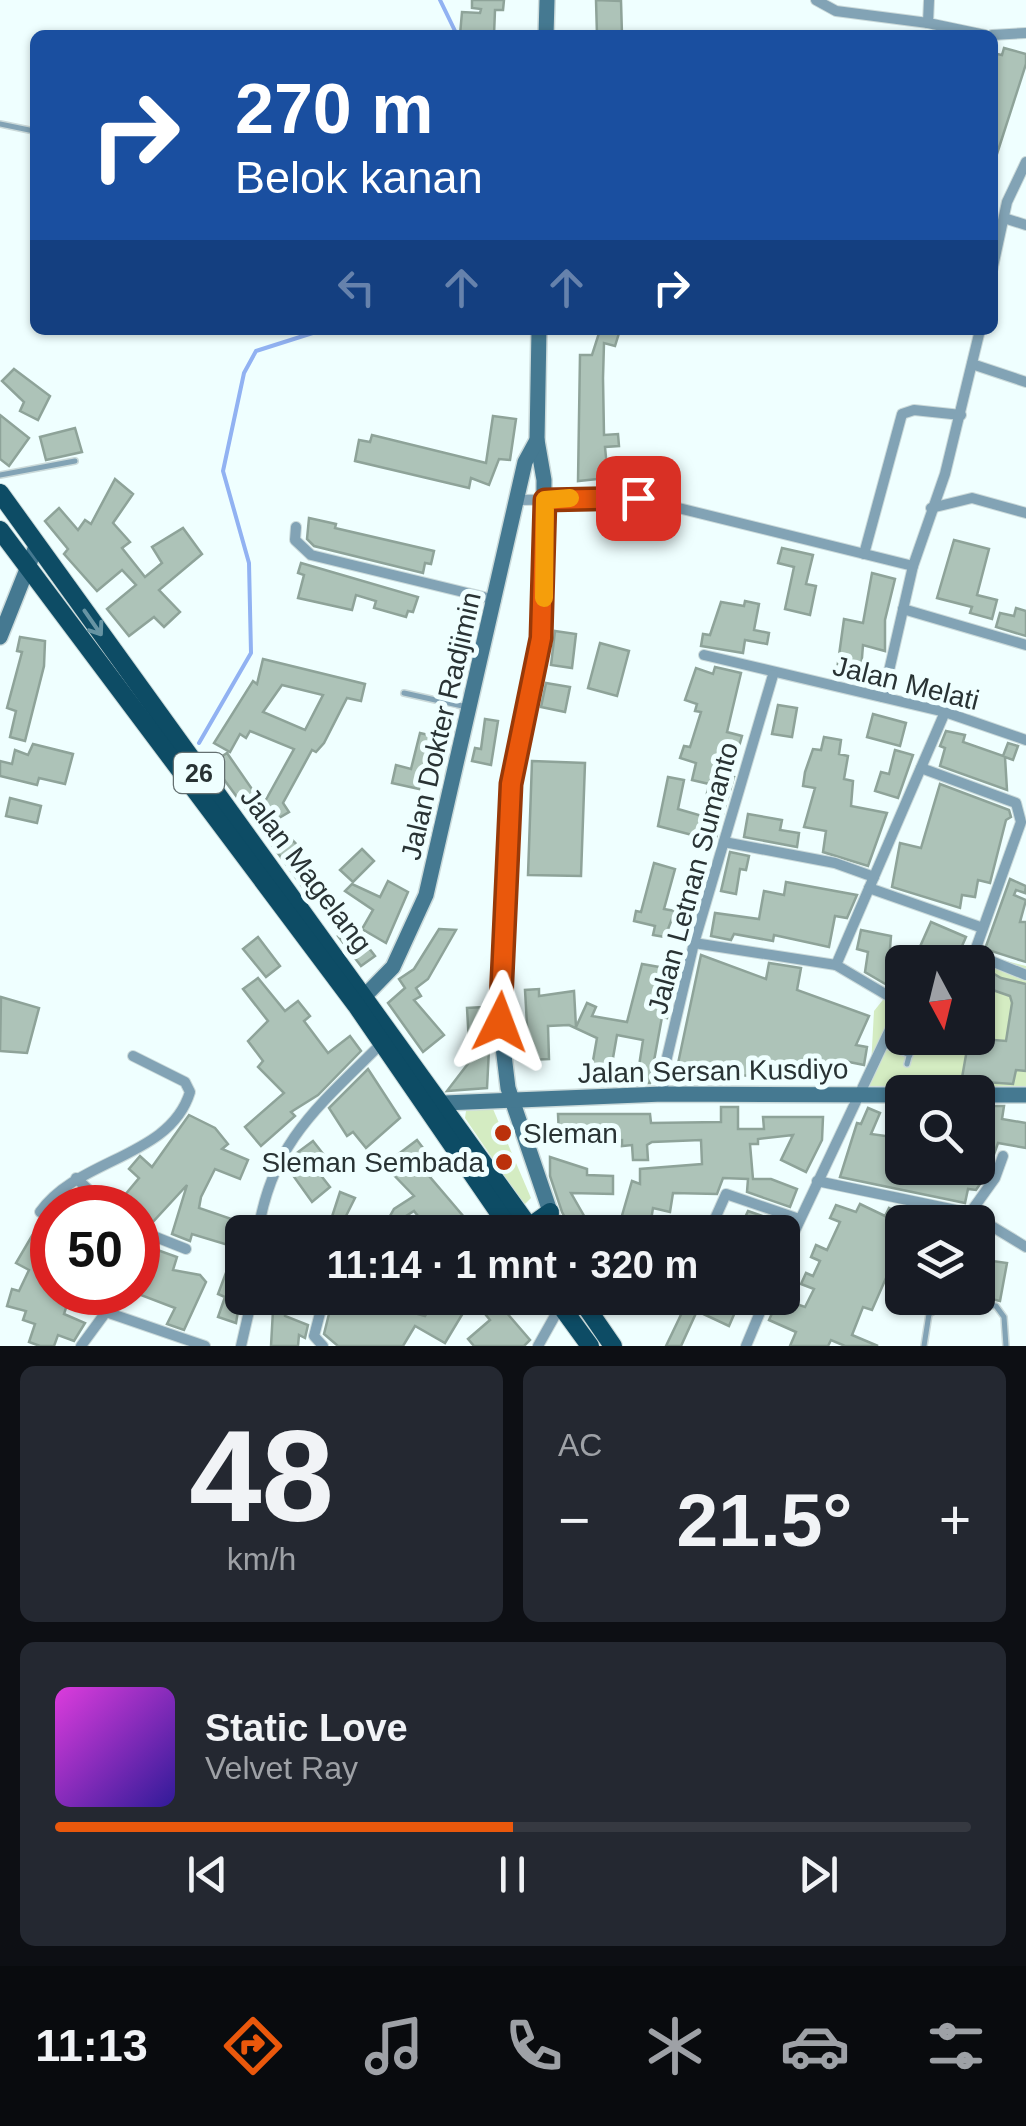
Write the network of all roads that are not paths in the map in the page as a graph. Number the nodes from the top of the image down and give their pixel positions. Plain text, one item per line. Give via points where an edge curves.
1 (547, 0) edge
2 (816, 0) edge
3 (930, 0) edge
4 (837, 5) edge
5 (921, 27) edge
6 (546, 30) edge
7 (946, 30) edge
8 (1026, 33) edge
9 (998, 35) edge
10 (0, 124) edge
11 (30, 130) edge
12 (1026, 162) edge
13 (1004, 218) junction
14 (1026, 225) edge
15 (998, 245) edge
16 (539, 335) edge
17 (979, 335) edge
18 (972, 364) junction
19 (1026, 382) edge
20 (961, 415) junction
21 (537, 440) junction
22 (75, 461) dead end
23 (0, 475) edge
24 (0, 493) edge
25 (520, 500) junction
26 (545, 500) junction
27 (931, 508) junction
28 (1026, 513) edge
29 (296, 528) dead end
30 (0, 530) edge
31 (37, 544) junction
32 (864, 554) junction
33 (26, 565) junction
34 (913, 566) junction
35 (497, 600) junction
36 (903, 609) junction
37 (0, 632) edge
38 (1026, 645) edge
39 (704, 655) dead end
40 (774, 675) junction
41 (404, 693) dead end
42 (883, 697) junction
43 (470, 708) junction
44 (945, 712) junction
45 (1026, 740) edge
46 (921, 768) junction
47 (724, 842) junction
48 (874, 877) junction
49 (869, 888) junction
50 (980, 926) junction
51 (694, 944) junction
52 (975, 945) edge
53 (836, 965) junction
54 (995, 965) edge
55 (1026, 975) edge
56 (885, 999) edge
57 (362, 1001) junction
58 (382, 1043) junction
59 (885, 1045) edge
60 (910, 1055) edge
61 (132, 1056) dead end
62 (907, 1064) dead end
63 (663, 1094) junction
64 (863, 1094) junction
65 (885, 1095) edge
66 (995, 1095) edge
67 (1026, 1095) edge
68 (511, 1100) junction
69 (444, 1103) junction
70 (1003, 1156) dead end
71 (76, 1178) junction
72 (817, 1181) junction
73 (69, 1185) edge
74 (83, 1185) edge
75 (935, 1205) edge
76 (975, 1205) edge
77 (550, 1212) junction
78 (262, 1215) edge
79 (513, 1215) edge
80 (515, 1215) edge
81 (546, 1215) edge
82 (551, 1215) edge
83 (716, 1215) edge
84 (787, 1215) edge
85 (800, 1217) edge
86 (995, 1227) edge
87 (160, 1239) edge
88 (1026, 1246) edge
89 (186, 1249) dead end
90 (104, 1315) edge
91 (115, 1315) edge
92 (248, 1315) edge
93 (320, 1315) edge
94 (552, 1315) edge
95 (568, 1315) edge
96 (592, 1315) edge
97 (759, 1315) edge
98 (81, 1346) edge
99 (205, 1346) edge
100 (242, 1346) edge
101 (324, 1346) edge
102 (538, 1346) edge
103 (590, 1346) edge
104 (614, 1346) edge
105 (746, 1346) edge
106 (924, 1346) edge
107 (1006, 1346) edge

1 - 6 main road
2 - 4 street
3 - 5 street
4 - 5 street
5 - 7 street
8 - 9 street
10 - 11 lane
12 - 13 street
13 - 14 street
13 - 15 street
16 - 21 main road, Jalan Dokter Radjimin
17 - 18 street
18 - 19 street
18 - 20 street
20 - 27 street
20 - 32 street via 902,414
21 - 25 main road, Jalan Dokter Radjimin via 525,462
21 - 26 main road, Jalan Dokter Radjimin
22 - 23 lane
24 - 31 highway, Jalan Magelang / 26
25 - 26 street
25 - 35 main road, Jalan Dokter Radjimin
26 - 32 street via 638,498
26 - 68 main road, Jalan Dokter Radjimin via 541,638 511,784 500,1022
27 - 28 street via 972,498
27 - 34 street
29 - 35 street via 295,540 311,555
30 - 33 highway, Jalan Magelang / 26
31 - 33 main road
31 -> 57 highway, Jalan Magelang / 26
32 - 34 street
33 - 37 main road
33 - 57 highway, Jalan Magelang / 26
34 - 36 street
35 - 43 main road, Jalan Dokter Radjimin
36 - 38 street
36 - 42 street
39 - 40 street, Jalan Melati
40 - 42 street, Jalan Melati
40 - 47 street, Jalan Letnan Sumanto
41 - 43 lane
42 - 44 street, Jalan Melati
43 - 57 main road, Jalan Dokter Radjimin via 420,914 393,968
44 - 45 street, Jalan Melati
44 - 46 street
46 - 48 street
46 - 50 street via 1020,809 1021,822
47 - 48 street
47 - 51 street, Jalan Letnan Sumanto
48 - 49 street
49 - 50 street
49 - 53 street
50 - 52 street
51 - 53 street
51 - 63 street, Jalan Letnan Sumanto
53 - 56 street
54 - 55 street
57 - 58 highway, Jalan Magelang / 26
57 - 69 highway, Jalan Magelang / 26
58 - 78 street via 310,1114 274,1167
58 - 79 highway, Jalan Magelang / 26
59 - 64 street
60 - 62 lane
61 - 71 street via 185,1082 190,1092 184,1112 160,1134
63 - 64 main road, Jalan Sersan Kusdiyo
63 - 68 main road, Jalan Sersan Kusdiyo
64 - 65 main road, Jalan Sersan Kusdiyo
64 - 72 street
66 - 67 main road
68 - 69 main road, Jalan Sersan Kusdiyo
68 - 77 main road, Jalan Dokter Radjimin
69 - 80 highway, Jalan Magelang / 26
70 - 76 street
71 - 73 street
71 - 74 street
72 - 75 street
72 - 85 street
77 - 81 highway
77 - 82 main road, Jalan Dokter Radjimin
83 - 84 street via 726,1194
86 - 88 street
87 - 89 street
90 - 98 street
91 - 99 street
92 - 100 street
93 - 101 street via 314,1336
94 - 102 street
95 - 103 highway
96 - 104 highway
97 - 105 street
106 - 107 lane via 929,1314 949,1302 996,1306 1004,1317

